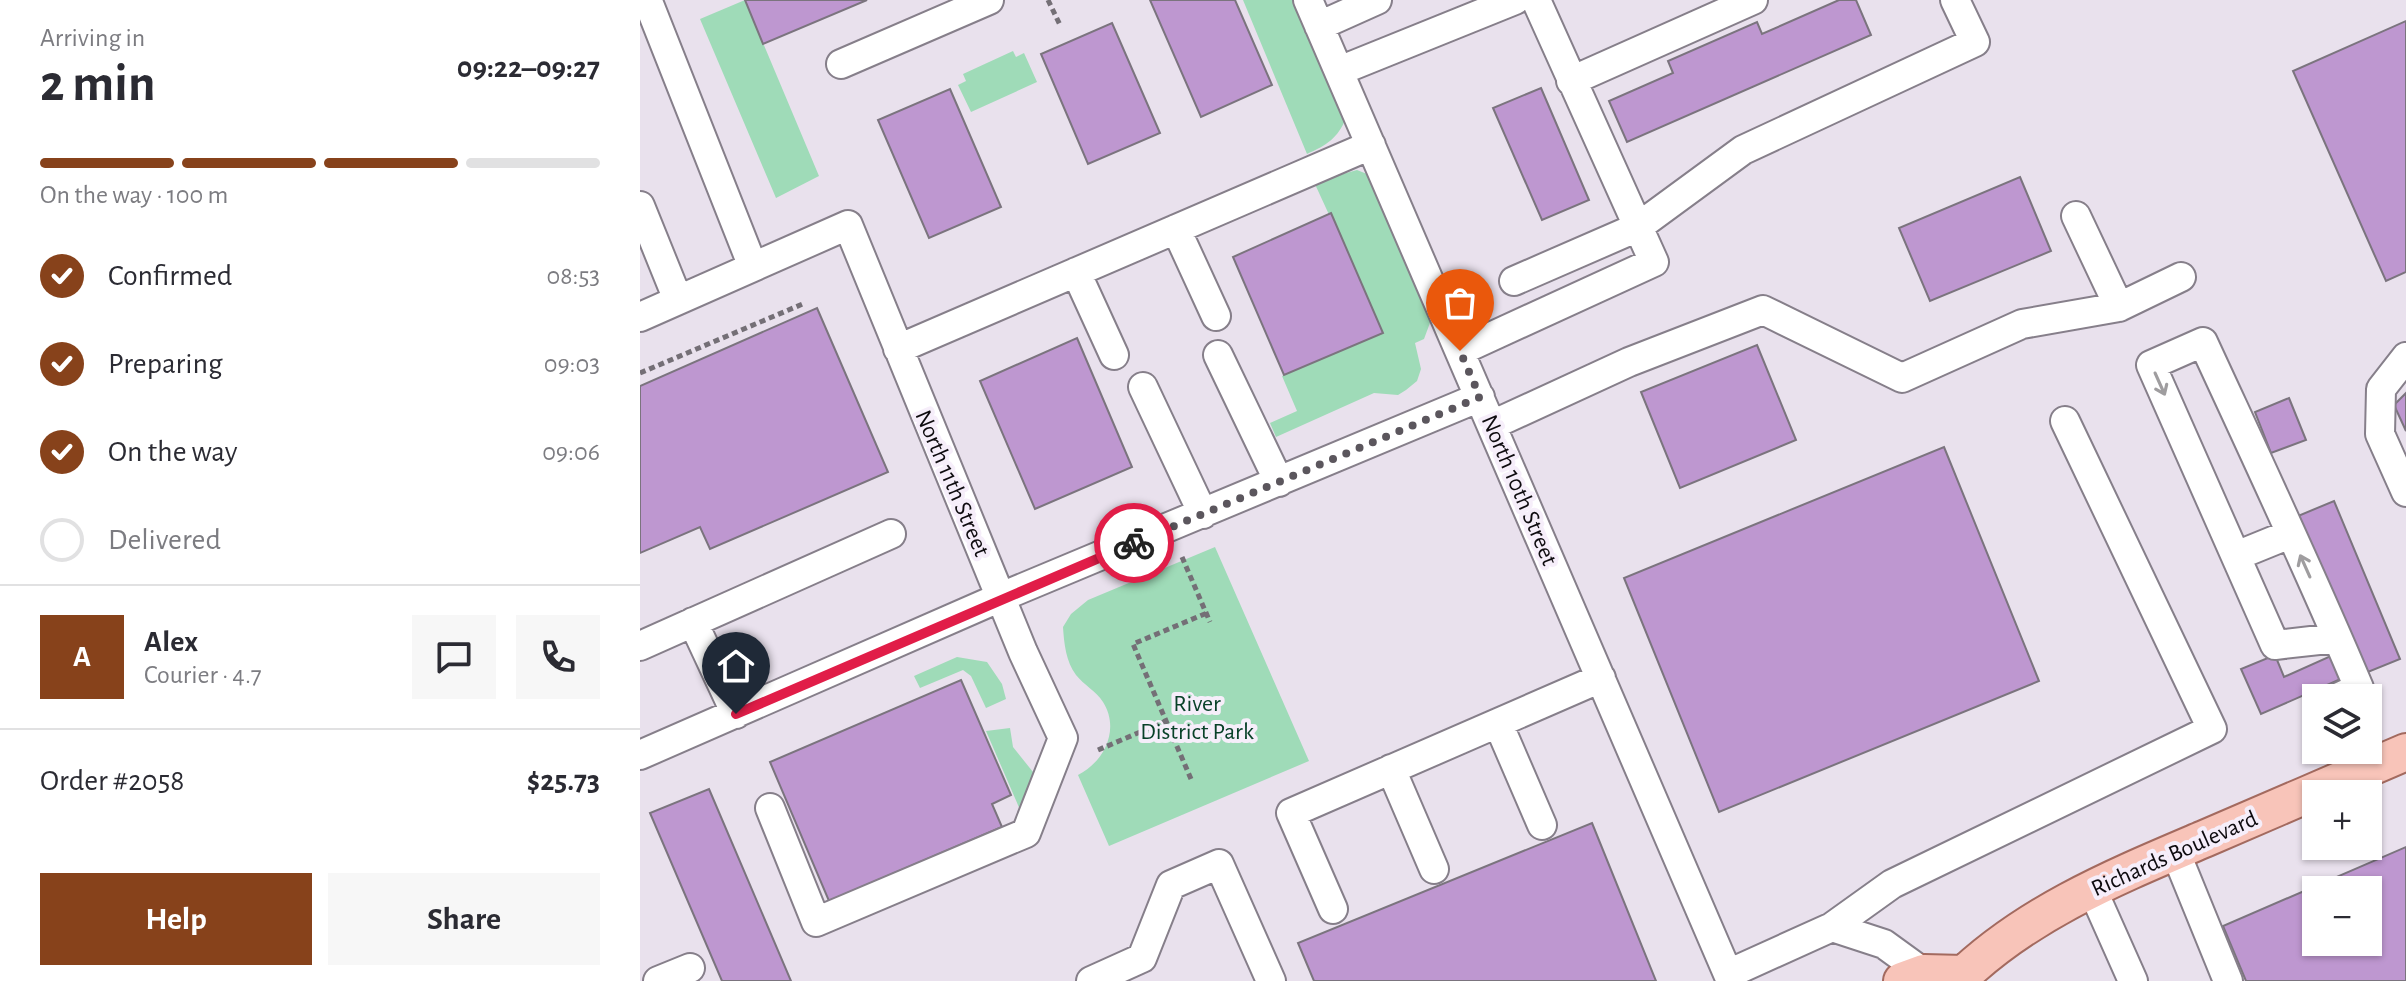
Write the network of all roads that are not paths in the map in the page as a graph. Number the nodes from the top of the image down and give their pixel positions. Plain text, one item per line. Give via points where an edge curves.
1 (989, 0) edge
2 (1308, 0) edge
3 (1377, 0) edge
4 (1515, 0) edge
5 (1536, 0) edge
6 (1753, 0) edge
7 (1955, 0) edge
8 (648, 4) edge
9 (1319, 26) junction
10 (841, 64) dead end
11 (1339, 71) junction
12 (1571, 81) junction
13 (1371, 145) junction
14 (640, 206) edge
15 (2076, 216) dead end
16 (1638, 227) junction
17 (1176, 229) junction
18 (753, 267) junction
19 (1076, 272) junction
20 (2181, 277) dead end
21 (1514, 281) dead end
22 (678, 300) junction
23 (2119, 307) junction
24 (1216, 316) dead end
25 (640, 317) edge
26 (898, 349) junction
27 (1460, 351) junction
28 (1114, 355) dead end
29 (1218, 355) dead end
30 (2406, 357) edge
31 (1143, 387) dead end
32 (1480, 397) junction
33 (2065, 421) dead end
34 (1492, 425) junction
35 (1279, 482) junction
36 (2406, 492) edge
37 (1203, 514) junction
38 (891, 534) dead end
39 (2290, 534) junction
40 (2236, 556) junction
41 (1001, 597) junction
42 (693, 622) junction
43 (2337, 638) junction
44 (640, 646) edge
45 (1601, 678) junction
46 (2357, 684) edge
47 (736, 714) junction
48 (1498, 723) junction
49 (2406, 752) edge
50 (640, 755) edge
51 (2382, 756) edge
52 (2353, 764) edge
53 (1391, 769) junction
54 (770, 808) dead end
55 (1542, 825) dead end
56 (2175, 851) junction
57 (1434, 869) dead end
58 (2092, 889) junction
59 (1333, 909) dead end
60 (1832, 927) junction
61 (690, 968) dead end
62 (1730, 978) edge
63 (1943, 978) edge
64 (658, 981) edge
65 (1091, 981) edge
66 (1271, 981) edge
67 (2133, 981) edge
68 (2228, 981) edge

1 - 10 street
2 - 9 street, North 10th Street
3 - 9 street
4 - 11 street
5 - 12 street
6 - 12 street
7 - 16 street via 1975,42 1743,150
8 - 18 street
9 - 11 street, North 10th Street
11 - 13 street, North 10th Street
12 - 16 street
13 - 17 street
13 - 27 street, North 10th Street
14 - 22 street
15 - 23 street
16 - 21 street
16 - 27 street via 1654,262
17 - 19 street
17 - 24 street
18 - 22 street
18 - 26 street, North 11th Street via 848,225
19 - 26 street
19 - 28 street
20 - 23 street
22 - 25 street
23 - 34 street via 2022,324 1902,378 1763,310 1629,362
26 - 41 street, North 11th Street
27 - 32 street, North 10th Street
29 - 35 street
30 - 36 street via 2381,389 2380,434
31 - 37 street
32 - 34 street, North 10th Street
32 - 35 street
33 - 60 street via 2212,729 1892,884
34 - 45 street, North 10th Street
35 - 37 street
37 - 41 street
38 - 42 street
39 - 40 street
39 -> 40 street via 2203,342 2151,365
43 -> 39 street
40 - 43 street via 2275,645
41 - 47 street
41 - 54 street, North 11th Street via 1063,738 1026,833 816,922
42 - 44 street
42 - 47 street
43 - 46 street
45 - 48 street
45 - 62 street, North 10th Street
47 - 50 street
48 - 53 street
48 - 55 street
49 - 51 main road, Richards Boulevard
52 - 56 main road, Richards Boulevard
53 - 57 street
53 - 59 street via 1291,813
56 - 58 main road, Richards Boulevard
56 - 68 street
58 - 63 main road, Richards Boulevard
58 - 67 street
60 - 62 street
60 - 63 street via 1884,944
61 - 64 street
65 - 66 street via 1142,958 1171,885 1219,864

